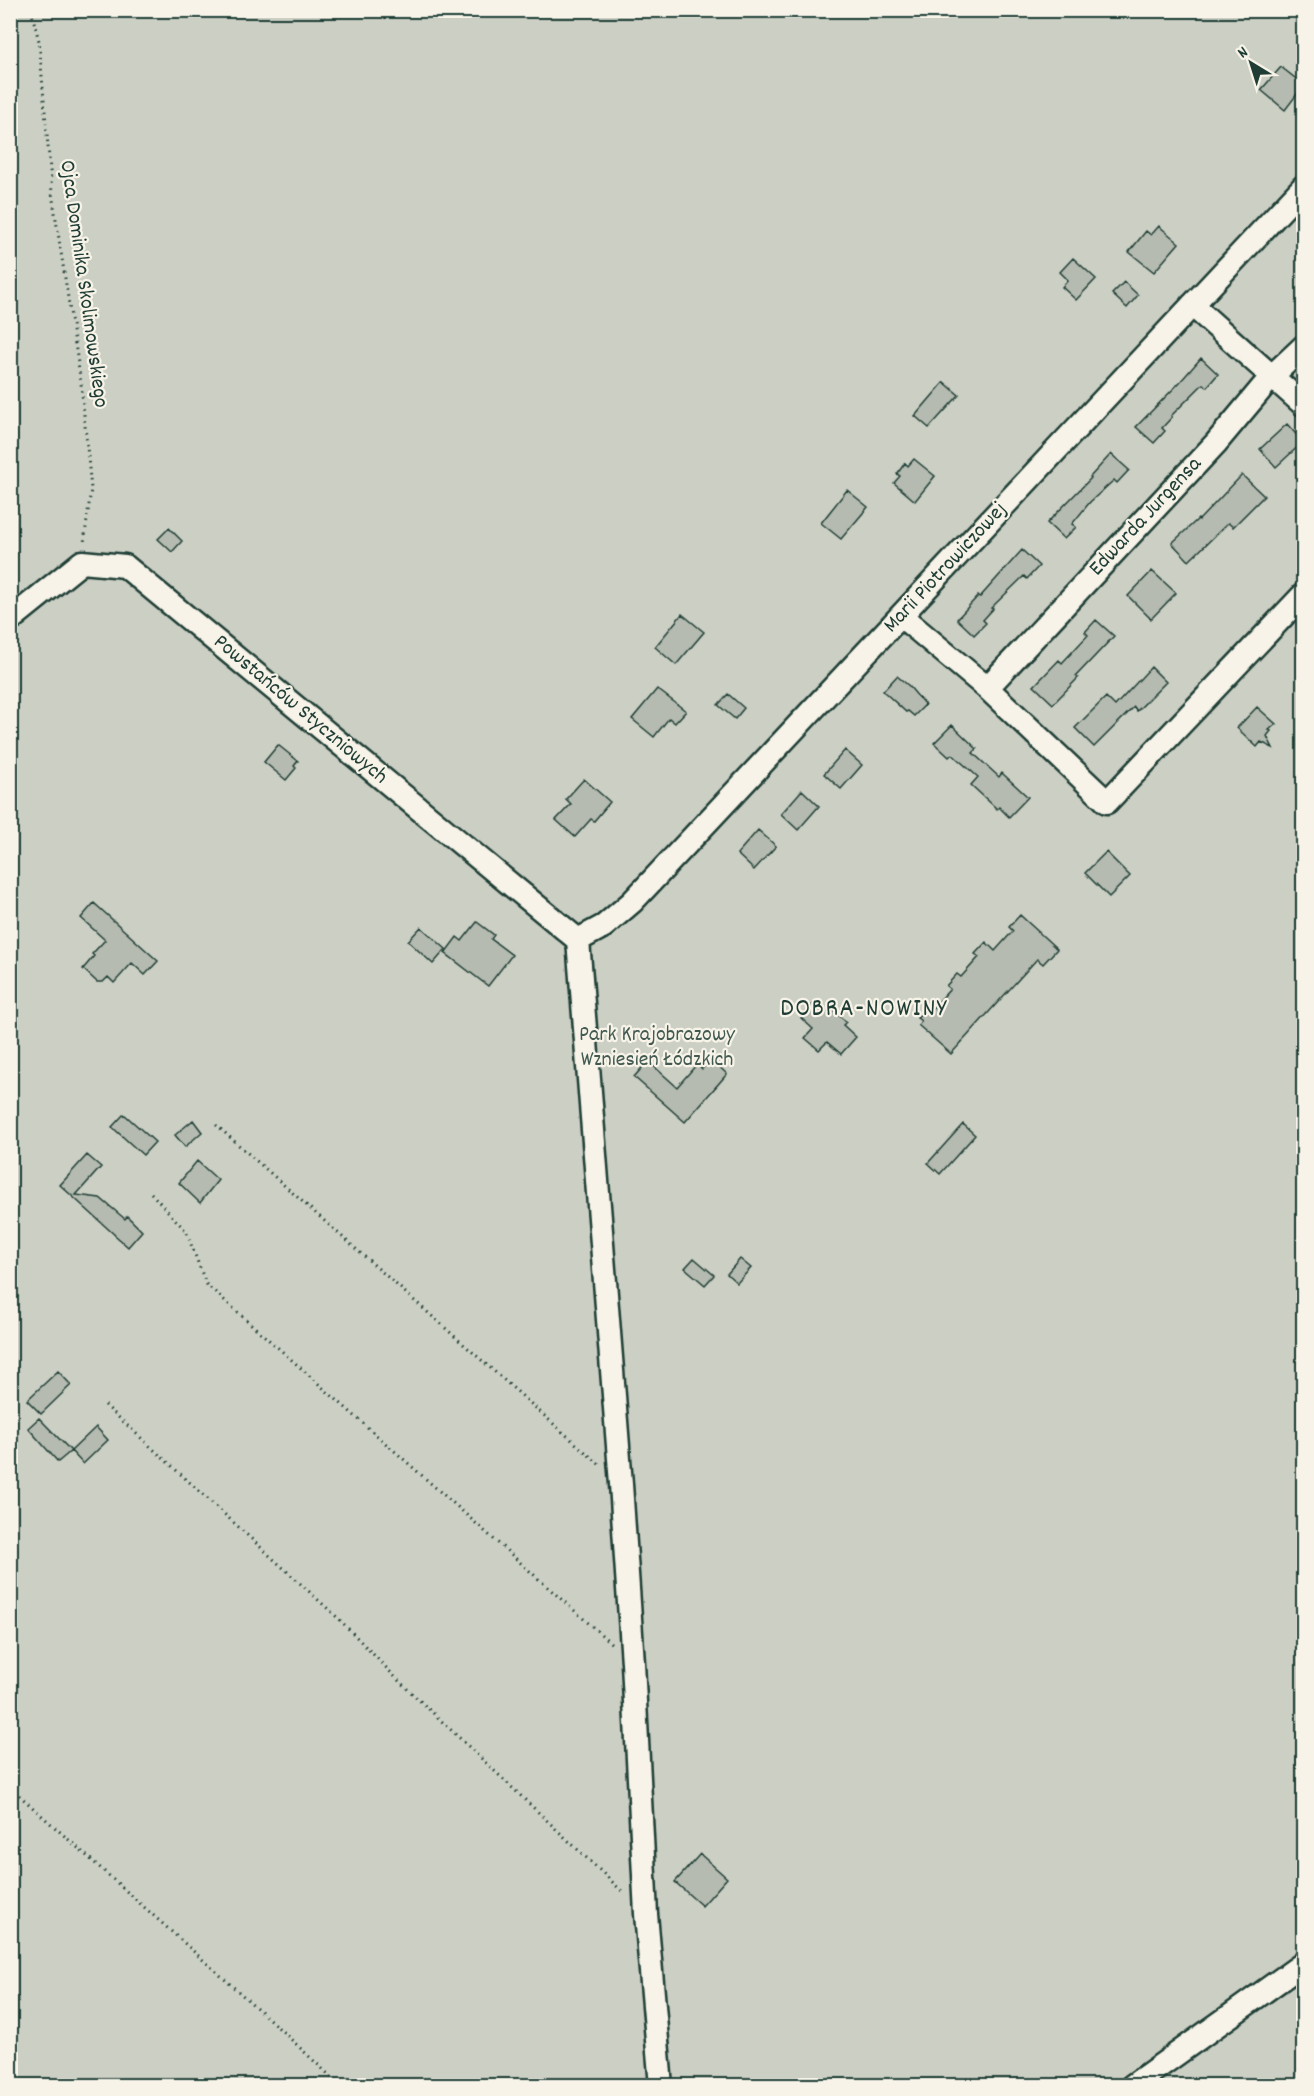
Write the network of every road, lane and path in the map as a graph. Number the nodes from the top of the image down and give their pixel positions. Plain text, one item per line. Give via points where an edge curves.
1 (31, 10) edge
2 (1304, 186) edge
3 (1192, 305) junction
4 (1304, 346) edge
5 (1272, 376) junction
6 (1304, 405) edge
7 (82, 562) junction
8 (1304, 594) edge
9 (901, 616) junction
10 (10, 620) edge
11 (987, 688) junction
12 (578, 940) junction
13 (216, 1125) dead end
14 (151, 1193) dead end
15 (105, 1405) dead end
16 (621, 1484) junction
17 (633, 1663) junction
18 (10, 1787) edge
19 (646, 1914) junction
20 (1304, 1963) edge
21 (341, 2085) edge
22 (661, 2085) edge
23 (1132, 2085) edge

1 - 7 path, Ojca Dominika Skolimowskiego via 39,41 52,193 81,383 91,489
2 - 3 street, Marii Piotrowiczowej
3 - 5 street
3 - 9 street, Marii Piotrowiczowej
4 - 5 street, Edwarda Jurgensa
5 - 6 street
5 - 11 street, Edwarda Jurgensa via 1216,443
7 - 10 street
7 - 12 street, Powstańców Styczniowych via 125,566
8 - 11 street via 1107,802
9 - 11 street
9 - 12 street, Marii Piotrowiczowej via 632,902 604,926
12 - 16 street
13 - 16 path
14 - 17 path via 186,1231 206,1284
15 - 19 path via 338,1618 399,1681
16 - 17 street
17 - 19 street
18 - 21 path
19 - 22 street
20 - 23 street

